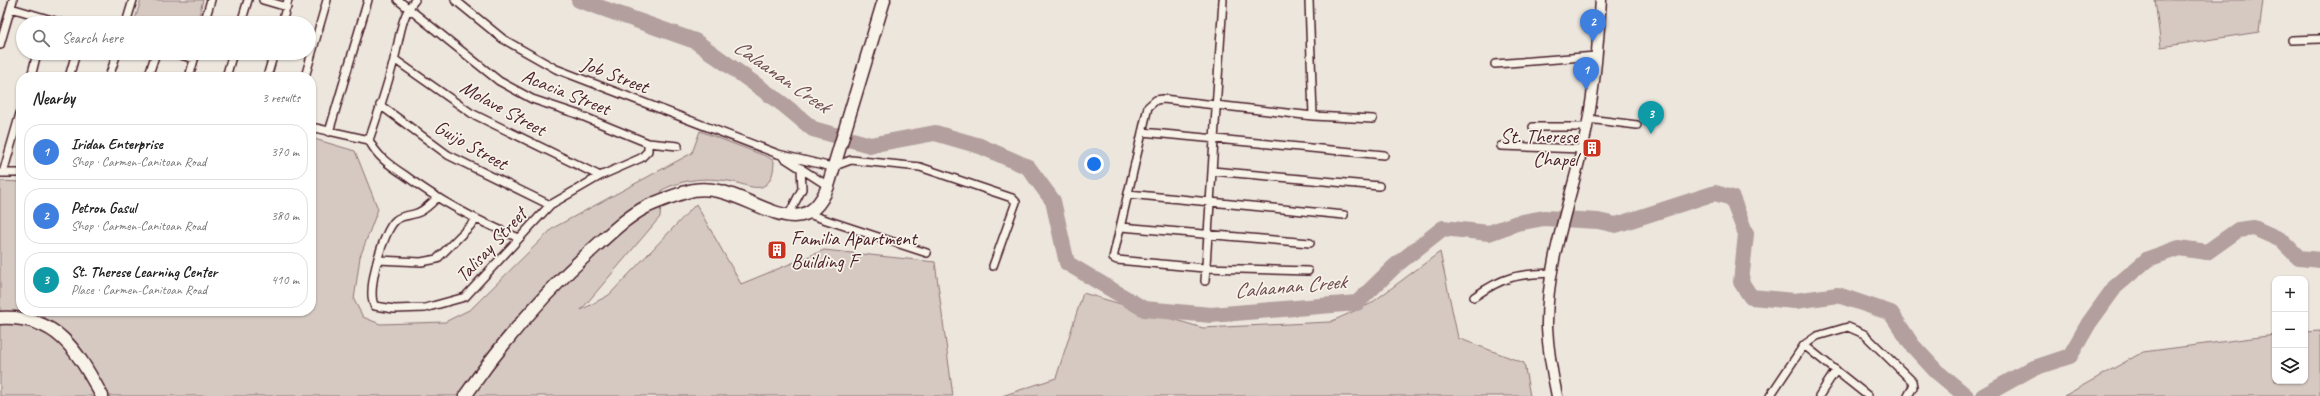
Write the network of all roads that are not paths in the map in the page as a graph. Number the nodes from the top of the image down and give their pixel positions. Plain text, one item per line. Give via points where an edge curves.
1 (13, 0) edge
2 (132, 0) edge
3 (211, 0) edge
4 (248, 0) edge
5 (263, 0) edge
6 (327, 0) edge
7 (368, 0) edge
8 (398, 0) edge
9 (416, 0) edge
10 (455, 0) edge
11 (884, 0) edge
12 (1223, 0) edge
13 (1309, 0) edge
14 (1601, 0) edge
15 (287, 3) edge
16 (11, 8) junction
17 (408, 8) junction
18 (33, 16) edge
19 (128, 16) edge
20 (206, 16) edge
21 (243, 16) edge
22 (284, 16) edge
23 (316, 38) edge
24 (2320, 39) edge
25 (2292, 40) dead end
26 (0, 45) edge
27 (1596, 56) junction
28 (394, 59) junction
29 (36, 60) edge
30 (74, 60) edge
31 (115, 60) edge
32 (154, 60) edge
33 (194, 60) edge
34 (231, 60) edge
35 (272, 60) edge
36 (310, 60) edge
37 (1495, 64) dead end
38 (32, 72) edge
39 (70, 72) edge
40 (111, 72) edge
41 (150, 72) edge
42 (190, 72) edge
43 (227, 72) edge
44 (268, 72) edge
45 (306, 72) edge
46 (1215, 104) junction
47 (380, 105) junction
48 (1313, 116) junction
49 (1373, 119) dead end
50 (1587, 123) junction
51 (1637, 124) dead end
52 (16, 126) edge
53 (1533, 127) dead end
54 (316, 128) edge
55 (329, 132) junction
56 (1142, 132) junction
57 (1214, 138) junction
58 (369, 140) junction
59 (648, 143) junction
60 (678, 146) dead end
61 (1501, 146) dead end
62 (1582, 148) junction
63 (778, 154) junction
64 (1384, 155) dead end
65 (832, 167) junction
66 (801, 168) junction
67 (1212, 171) junction
68 (1, 173) edge
69 (16, 174) edge
70 (600, 176) junction
71 (828, 186) junction
72 (1379, 186) dead end
73 (1128, 194) junction
74 (436, 199) junction
75 (1209, 203) junction
76 (550, 205) junction
77 (808, 214) junction
78 (1344, 215) dead end
79 (788, 216) junction
80 (476, 220) junction
81 (1120, 228) junction
82 (1206, 236) junction
83 (520, 238) junction
84 (1310, 243) dead end
85 (927, 253) dead end
86 (378, 260) junction
87 (993, 266) dead end
88 (1204, 268) junction
89 (1308, 272) dead end
90 (1553, 273) junction
91 (1205, 281) dead end
92 (1474, 297) dead end
93 (0, 318) edge
94 (1804, 344) junction
95 (1836, 370) junction
96 (102, 396) edge
97 (465, 396) edge
98 (1557, 396) edge
99 (1770, 396) edge
100 (1819, 396) edge
101 (1867, 396) edge
102 (1908, 396) edge

1 - 16 street
2 - 19 street
3 - 20 street
4 - 21 street
5 - 15 street
6 - 23 street
7 - 55 street
8 - 17 street, Acacia Street
9 - 17 street
10 - 63 street, Job Street via 503,39 556,69
11 - 65 main road
12 - 46 street
13 - 48 street
14 - 27 main road
15 - 22 street
16 - 18 street
16 - 26 street
17 - 28 street
17 - 59 street, Acacia Street via 499,81 526,96
24 - 25 street
27 - 37 street
27 - 50 main road
28 - 47 street
28 - 70 street, Molave Street via 471,113
29 - 38 street
30 - 39 street
31 - 40 street
32 - 41 street
33 - 42 street
34 - 43 street
35 - 44 street
36 - 45 street
46 - 48 street
46 - 56 street via 1159,99 1148,107
46 - 57 street
47 - 58 street
47 - 76 street, Guijo Street via 448,155
48 - 49 street
50 - 51 street
50 - 53 street
50 - 62 main road
52 - 68 street
54 - 55 street
55 - 58 street
56 - 57 street
56 - 73 street
57 - 64 street
57 - 67 street
58 - 74 street via 380,157
59 - 60 street, Acacia Street
59 - 70 street, Talisay Street via 648,151 642,158
61 - 62 street
62 - 90 main road
63 - 65 street, Job Street
63 - 66 street, Job Street
65 - 71 main road
65 - 87 street via 851,160 920,167 1012,198 1016,202
66 - 71 street, Job Street
66 - 79 street via 802,189
67 - 72 street
67 - 75 street
68 - 69 street
70 - 76 street, Talisay Street
71 - 77 main road via 818,205
73 - 75 street
73 - 81 street
74 - 80 street
74 - 86 street, Talisay Street via 422,211 395,220 384,239
75 - 78 street
75 - 82 street
76 - 83 street, Talisay Street
77 - 79 main road
77 - 85 street
79 - 97 main road via 726,191 713,189 689,191 646,207 621,224 582,258 528,313
80 - 83 street
80 - 86 street via 437,259 421,262
81 - 82 street
81 - 88 street via 1115,259
82 - 84 street
82 - 88 street
83 - 86 street, Talisay Street via 465,297 425,308 394,309 375,306 372,303
88 - 89 street
88 - 91 street
90 - 92 street via 1503,279
90 - 98 main road via 1547,326
93 - 96 main road via 28,319 62,335
94 - 95 street
94 - 99 street
94 - 102 street via 1827,333 1848,327 1855,328 1912,381 1913,387
95 - 100 street
95 - 101 street

